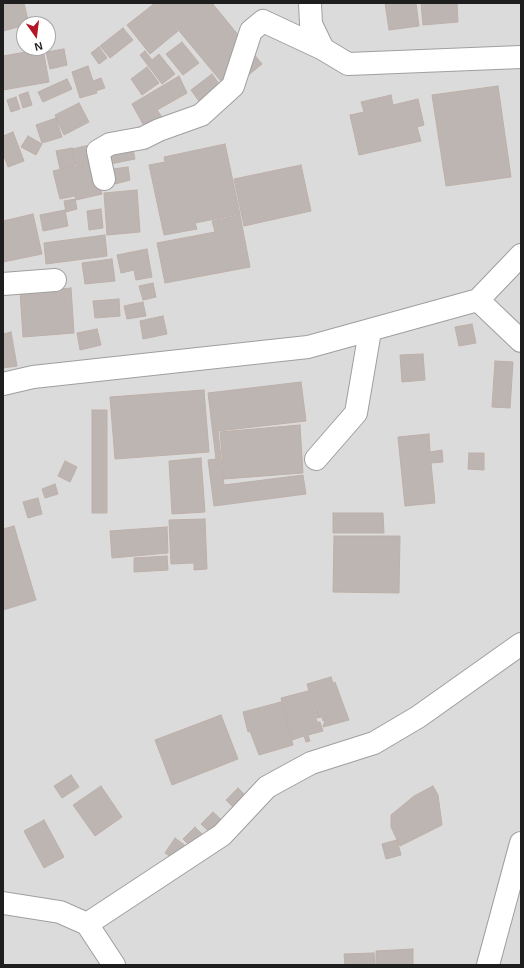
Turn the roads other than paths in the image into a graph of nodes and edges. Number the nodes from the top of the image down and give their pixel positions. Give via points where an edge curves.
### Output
1 (310, 3) edge
2 (323, 49) junction
3 (521, 57) edge
4 (104, 179) dead end
5 (521, 255) edge
6 (55, 280) dead end
7 (3, 284) edge
8 (478, 300) junction
9 (370, 331) junction
10 (521, 341) edge
11 (3, 384) edge
12 (316, 459) dead end
13 (521, 644) edge
14 (521, 843) edge
15 (3, 903) edge
16 (86, 924) junction
17 (114, 965) edge
18 (488, 965) edge

1 - 2 street via 311,24
2 - 3 street via 348,64
2 - 4 street via 263,21 251,31 233,86 201,115 143,138 110,144 98,151
5 - 8 street
6 - 7 street
8 - 9 street
8 - 10 street
9 - 11 street via 308,347 33,377
9 - 12 street via 356,412
13 - 16 street via 418,717 374,743 311,763 267,787 222,836
14 - 18 street
15 - 16 street via 60,912
16 - 17 street

